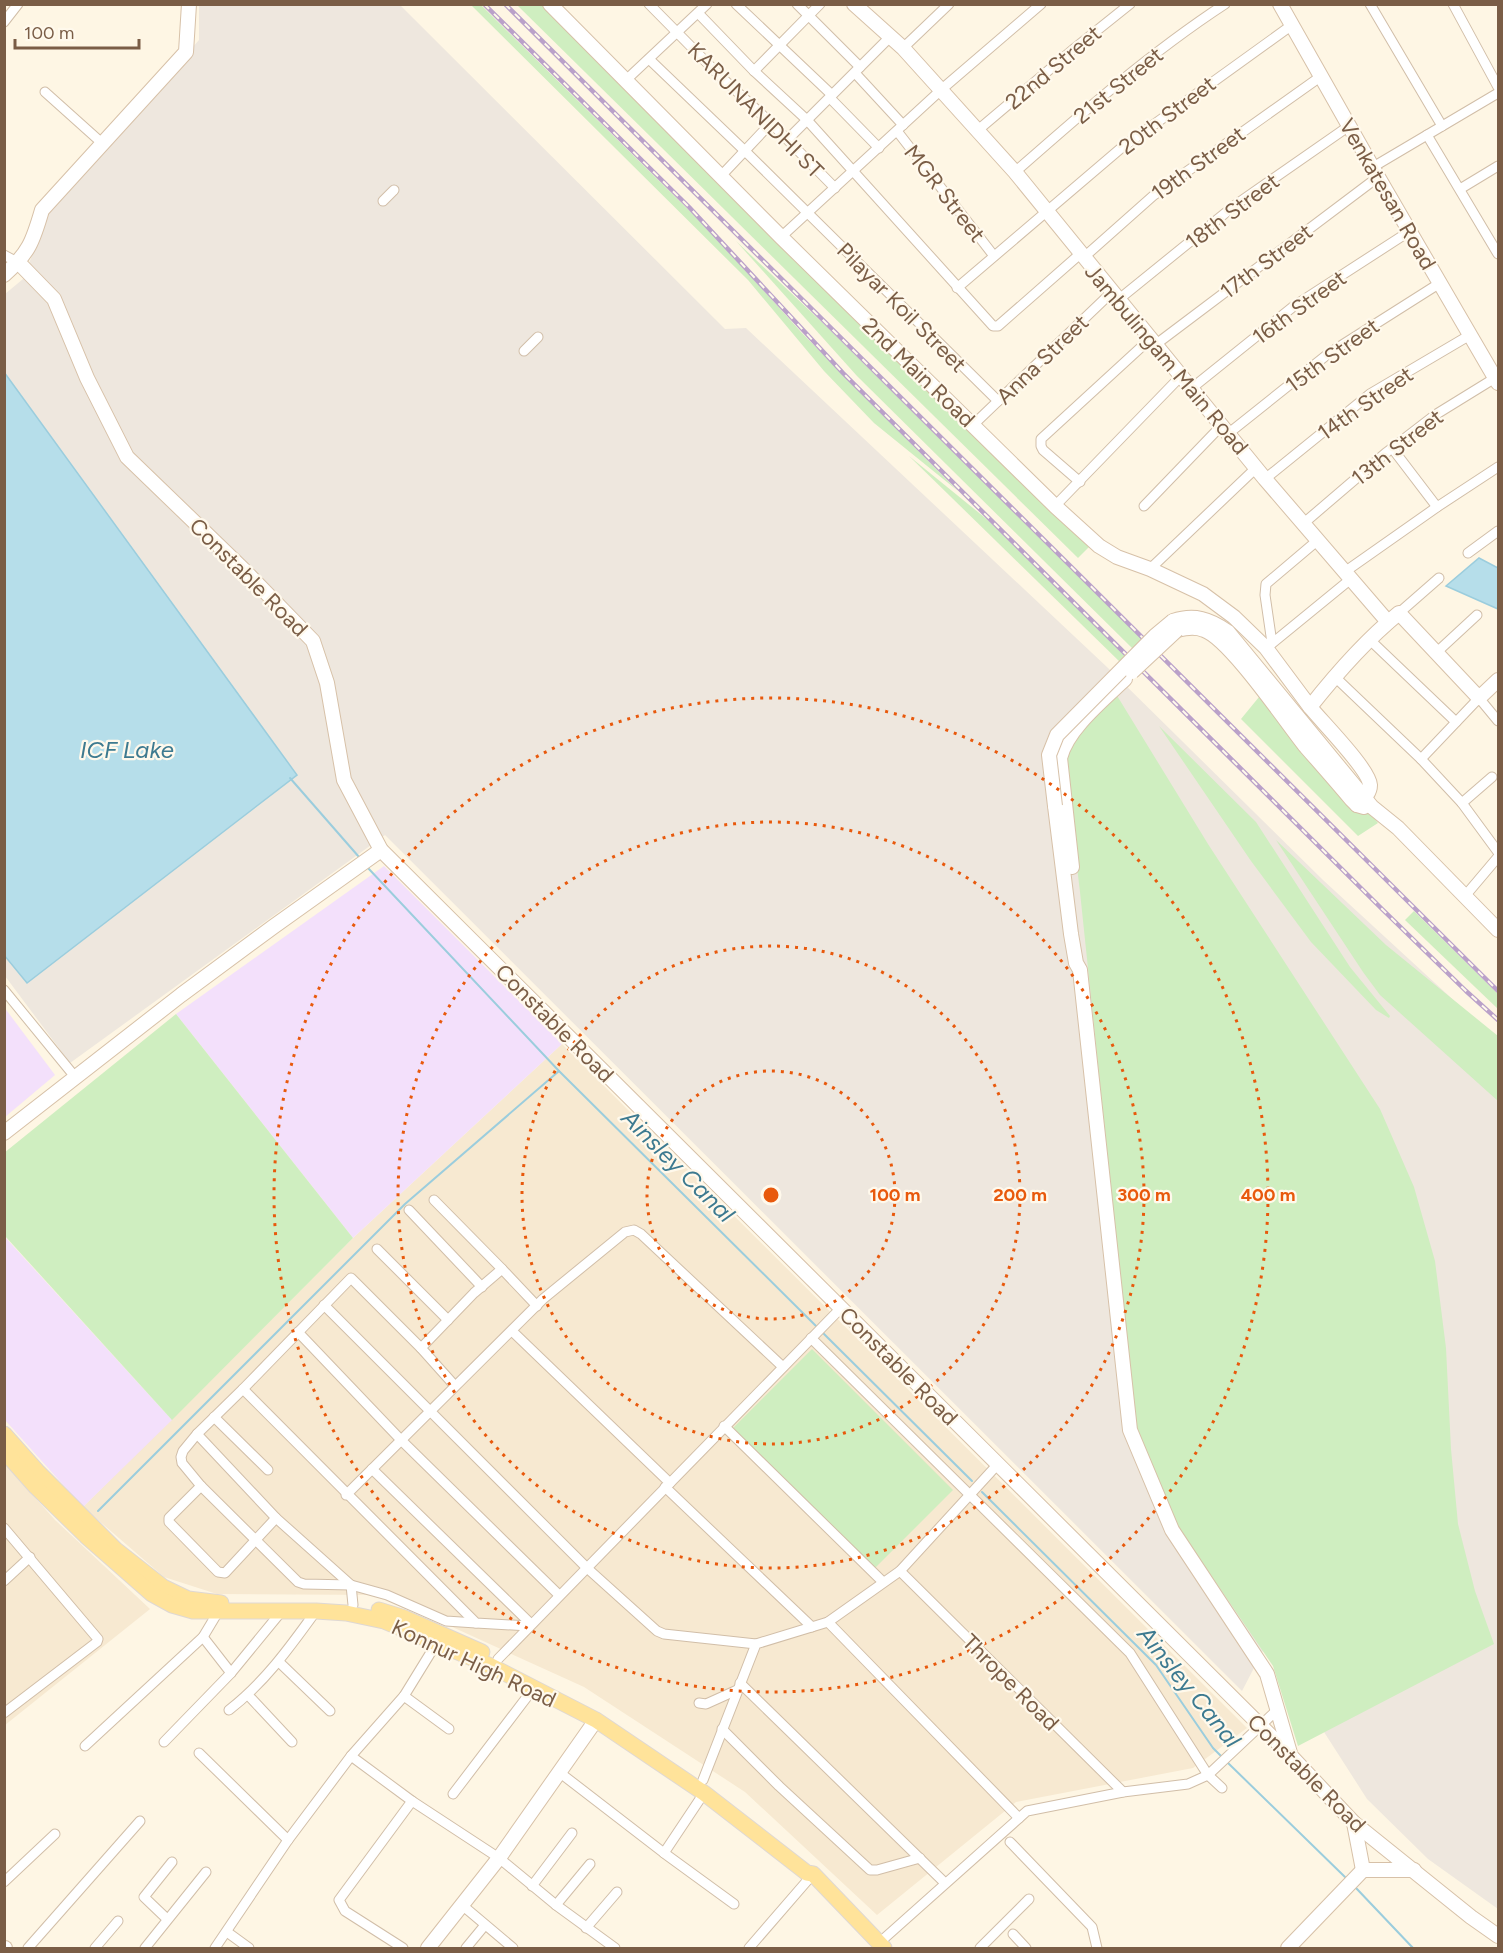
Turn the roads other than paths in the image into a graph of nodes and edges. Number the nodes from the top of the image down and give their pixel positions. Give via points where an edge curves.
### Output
1 (18, 4) edge
2 (189, 4) edge
3 (550, 4) edge
4 (649, 4) edge
5 (707, 4) edge
6 (736, 4) edge
7 (797, 4) edge
8 (820, 4) edge
9 (949, 4) edge
10 (1041, 4) edge
11 (1130, 4) edge
12 (1225, 4) edge
13 (1280, 4) edge
14 (1370, 4) edge
15 (1453, 4) edge
16 (862, 7) edge
17 (698, 13) junction
18 (808, 17) junction
19 (4, 22) edge
20 (1292, 25) junction
21 (677, 32) junction
22 (891, 36) junction
23 (779, 46) junction
24 (903, 48) junction
25 (649, 59) junction
26 (857, 70) junction
27 (754, 71) junction
28 (1320, 77) junction
29 (626, 81) junction
30 (1498, 87) edge
31 (942, 89) junction
32 (45, 92) dead end
33 (1498, 93) edge
34 (831, 96) junction
35 (807, 120) junction
36 (771, 123) junction
37 (1349, 126) junction
38 (1442, 126) junction
39 (900, 128) junction
40 (978, 130) junction
41 (1427, 135) junction
42 (788, 140) junction
43 (103, 144) junction
44 (879, 148) junction
45 (746, 152) junction
46 (1498, 166) edge
47 (854, 170) junction
48 (1015, 172) junction
49 (1375, 172) junction
50 (721, 176) junction
51 (835, 188) junction
52 (1460, 189) junction
53 (394, 190) dead end
54 (383, 201) dead end
55 (807, 212) junction
56 (1048, 213) junction
57 (1410, 231) junction
58 (781, 237) junction
59 (1498, 254) edge
60 (4, 255) edge
61 (994, 256) junction
62 (1082, 256) junction
63 (19, 263) junction
64 (4, 275) edge
65 (1440, 283) junction
66 (957, 288) junction
67 (1115, 296) junction
68 (1470, 334) junction
69 (538, 337) dead end
70 (1152, 342) junction
71 (524, 351) dead end
72 (1182, 375) junction
73 (1497, 380) edge
74 (1192, 388) junction
75 (998, 401) junction
76 (973, 425) junction
77 (1225, 429) junction
78 (1392, 448) junction
79 (1498, 467) edge
80 (1260, 473) junction
81 (1080, 482) junction
82 (1055, 506) junction
83 (1144, 506) dead end
84 (1437, 507) junction
85 (1304, 523) junction
86 (1498, 531) edge
87 (1318, 540) junction
88 (1468, 553) dead end
89 (1150, 569) junction
90 (1349, 575) junction
91 (1439, 578) dead end
92 (1477, 615) dead end
93 (1394, 618) junction
94 (1175, 626) junction
95 (1370, 640) junction
96 (1269, 646) junction
97 (1437, 652) junction
98 (1335, 677) junction
99 (1498, 680) edge
100 (1479, 698) junction
101 (1310, 707) junction
102 (1498, 721) edge
103 (1456, 722) junction
104 (1421, 759) junction
105 (1492, 777) dead end
106 (1060, 800) junction
107 (1365, 803) junction
108 (1462, 803) junction
109 (381, 850) junction
110 (1498, 854) edge
111 (1465, 896) junction
112 (1498, 930) edge
113 (4, 990) edge
114 (76, 1078) junction
115 (4, 1133) edge
116 (434, 1200) dead end
117 (409, 1210) dead end
118 (377, 1249) dead end
119 (502, 1269) junction
120 (482, 1287) junction
121 (324, 1305) junction
122 (537, 1306) junction
123 (841, 1308) junction
124 (448, 1320) junction
125 (512, 1331) junction
126 (298, 1332) junction
127 (817, 1332) junction
128 (421, 1348) junction
129 (783, 1367) junction
130 (455, 1386) junction
131 (243, 1389) junction
132 (430, 1411) junction
133 (214, 1417) junction
134 (724, 1426) junction
135 (4, 1434) edge
136 (197, 1434) junction
137 (401, 1440) junction
138 (4, 1451) edge
139 (998, 1464) junction
140 (372, 1469) junction
141 (268, 1470) dead end
142 (667, 1485) junction
143 (201, 1486) junction
144 (970, 1494) junction
145 (346, 1495) junction
146 (276, 1518) junction
147 (4, 1528) edge
148 (255, 1540) junction
149 (30, 1557) junction
150 (587, 1568) junction
151 (900, 1571) junction
152 (4, 1581) edge
153 (883, 1582) junction
154 (351, 1585) junction
155 (560, 1595) junction
156 (353, 1605) junction
157 (316, 1611) junction
158 (218, 1612) junction
159 (281, 1612) junction
160 (828, 1622) junction
161 (476, 1623) junction
162 (530, 1625) junction
163 (812, 1627) junction
164 (203, 1637) junction
165 (436, 1644) junction
166 (756, 1644) junction
167 (498, 1659) junction
168 (279, 1662) junction
169 (231, 1673) junction
170 (738, 1687) junction
171 (533, 1689) junction
172 (248, 1695) junction
173 (404, 1696) junction
174 (699, 1703) dead end
175 (229, 1710) dead end
176 (1277, 1710) junction
177 (330, 1711) dead end
178 (4, 1713) edge
179 (596, 1720) junction
180 (1261, 1725) junction
181 (449, 1729) dead end
182 (722, 1729) junction
183 (164, 1742) dead end
184 (292, 1742) dead end
185 (85, 1746) dead end
186 (199, 1754) dead end
187 (1290, 1755) junction
188 (351, 1756) junction
189 (559, 1772) junction
190 (1208, 1775) junction
191 (703, 1787) junction
192 (1222, 1788) dead end
193 (1123, 1792) junction
194 (453, 1794) dead end
195 (412, 1801) junction
196 (1019, 1818) junction
197 (140, 1821) dead end
198 (1354, 1823) junction
199 (572, 1833) dead end
200 (55, 1834) dead end
201 (288, 1840) junction
202 (1010, 1842) dead end
203 (664, 1853) junction
204 (499, 1858) junction
205 (920, 1858) junction
206 (172, 1862) dead end
207 (590, 1864) dead end
208 (1363, 1870) junction
209 (1414, 1870) junction
210 (206, 1872) dead end
211 (813, 1874) junction
212 (4, 1882) edge
213 (945, 1883) junction
214 (532, 1886) junction
215 (617, 1892) dead end
216 (1029, 1899) dead end
217 (734, 1904) dead end
218 (462, 1905) junction
219 (556, 1905) junction
220 (167, 1919) junction
221 (118, 1921) dead end
222 (485, 1925) junction
223 (586, 1928) junction
224 (227, 1932) junction
225 (1013, 1934) dead end
226 (1498, 1936) edge
227 (882, 1946) edge
228 (28, 1948) edge
229 (95, 1948) edge
230 (145, 1948) edge
231 (215, 1948) edge
232 (249, 1948) edge
233 (403, 1948) edge
234 (428, 1948) edge
235 (466, 1948) edge
236 (513, 1948) edge
237 (615, 1948) edge
238 (748, 1948) edge
239 (980, 1948) edge
240 (1026, 1948) edge
241 (1097, 1948) edge
242 (1288, 1948) edge

1 - 19 street
2 - 43 street via 186,52
3 - 29 street, 2nd Main Road
4 - 21 street, KARUNANIDHI ST
5 - 17 street
6 - 23 street
7 - 18 street, MGR Street
8 - 18 street
9 - 24 street
10 - 31 street
11 - 40 street, 22nd Street
12 - 48 street, 21st Street via 1144,63
13 - 20 street, Venkatesan Road
14 - 38 street
15 - 30 street
16 - 22 street, Jambulingam Main Road
17 - 21 street
17 - 27 street
18 - 23 street
18 - 26 street, MGR Street
20 - 28 street, Venkatesan Road
20 - 56 street, 20th Street via 1120,149
21 - 25 street
21 - 36 street, KARUNANIDHI ST
22 - 24 street, Jambulingam Main Road
22 - 26 street
23 - 27 street
23 - 34 street
24 - 31 street, Jambulingam Main Road
25 - 29 street
25 - 45 street, Pilayar Koil Street
26 - 34 street
26 - 39 street, MGR Street
27 - 35 street
28 - 37 street, Venkatesan Road
28 - 62 street, 19th Street via 1154,195
29 - 50 street, 2nd Main Road
31 - 39 street
31 - 40 street, Jambulingam Main Road
32 - 43 street
33 - 38 street, 17th Street
34 - 35 street
34 - 44 street
35 - 42 street
35 - 47 street
36 - 42 street, KARUNANIDHI ST
36 - 45 street
37 - 49 street, Venkatesan Road
37 - 67 street, 18th Street
38 - 41 street, 17th Street
39 - 44 street
39 - 61 street, MGR Street
40 - 48 street, Jambulingam Main Road
41 - 49 street, 17th Street
41 - 52 street
42 - 51 street, KARUNANIDHI ST
43 - 63 street via 42,210 33,242
44 - 47 street
45 - 50 street
45 - 55 street, Pilayar Koil Street
46 - 52 street
47 - 51 street
47 - 66 street
48 - 56 street, Jambulingam Main Road
49 - 57 street, Venkatesan Road
49 - 70 street, 17th Street
50 - 58 street, 2nd Main Road
51 - 55 street
52 - 59 street
53 - 54 street
55 - 58 street
55 - 75 street, Pilayar Koil Street
56 - 61 street, 20th Street
56 - 62 street, Jambulingam Main Road
57 - 65 street, Venkatesan Road
57 - 74 street, 16th Street via 1294,306
58 - 76 street, 2nd Main Road
60 - 63 street
61 - 66 street, 20th Street
62 - 66 street, 19th Street via 996,327
62 - 67 street, Jambulingam Main Road
63 - 64 street
63 - 109 street, Constable Road via 54,299 87,378 127,457 313,641 327,683 344,780
65 - 68 street, Venkatesan Road
65 - 77 street, 15th Street via 1328,354
67 - 70 street, Jambulingam Main Road
67 - 75 street, Anna Street
68 - 73 street, Venkatesan Road
68 - 80 street, 14th Street via 1370,394
69 - 71 street
70 - 72 street, Jambulingam Main Road
70 - 81 street, 17th Street via 1041,439 1043,450
72 - 74 street, Jambulingam Main Road
72 - 81 street
73 - 78 street, 13th Street via 1435,415
74 - 77 street, Jambulingam Main Road
75 - 76 street, Anna Street
76 - 82 street, 2nd Main Road
77 - 80 street, Jambulingam Main Road
77 - 83 street, 15th Street
78 - 84 street
78 - 85 street, 13th Street
79 - 84 street
80 - 85 street, Jambulingam Main Road
80 - 89 street, 14th Street
81 - 82 street
82 - 89 street, 2nd Main Road via 1099,546
84 - 90 street
85 - 87 street, Jambulingam Main Road
86 - 88 street
87 - 90 street, Jambulingam Main Road
87 - 96 street via 1266,584
89 - 96 street, 2nd Main Road via 1203,594
90 - 93 street, Jambulingam Main Road
90 - 96 street
91 - 93 street
92 - 97 street
93 - 95 street
93 - 97 street, Jambulingam Main Road
94 - 106 street, bridge via 1066,740 1060,758
94 - 106 street, bridge via 1155,636 1057,735 1049,755
94 - 107 street via 1184,617 1201,618 1228,632
95 - 98 street
95 - 103 street
96 - 101 street, 2nd Main Road
97 - 100 street, Jambulingam Main Road
98 - 101 street
98 - 104 street
99 - 100 street
100 - 102 street
100 - 103 street
101 - 107 street, 2nd Main Road via 1364,770 1370,784
103 - 104 street
104 - 108 street
105 - 108 street
106 - 176 street via 1071,934 1080,970 1130,1430 1172,1530 1267,1674
107 - 111 street via 1398,828
108 - 110 street
109 - 114 street via 190,988
109 - 123 street, Constable Road
110 - 111 street
111 - 112 street
113 - 114 street
114 - 115 street
116 - 119 street
117 - 120 street
118 - 124 street
119 - 120 street
119 - 122 street
120 - 124 street
121 - 126 street
121 - 128 street via 351,1278
121 - 132 street
122 - 125 street
122 - 129 street via 625,1232 633,1230
123 - 127 street
123 - 139 street, Constable Road
124 - 128 street
125 - 130 street
125 - 142 street
126 - 131 street
126 - 137 street
127 - 129 street
127 - 144 street
128 - 130 street
129 - 134 street
130 - 132 street
131 - 133 street
131 - 145 street
132 - 137 street
132 - 150 street
133 - 136 street
133 - 141 street
134 - 142 street
134 - 153 street
135 - 156 main road via 116,1550 163,1587 188,1599 216,1603
136 - 143 street via 181,1456 182,1463
136 - 146 street
137 - 140 street
137 - 155 street
138 - 158 main road, Konnur High Road via 86,1536 152,1594 194,1611
139 - 144 street
139 - 180 street, Constable Road
140 - 145 street
140 - 162 street
142 - 150 street
142 - 163 street
143 - 148 street
143 - 148 street via 169,1522 218,1572 225,1573
144 - 151 street
144 - 190 street via 1130,1653
145 - 161 street
146 - 148 street
146 - 154 street
147 - 149 street
148 - 154 street via 298,1582
149 - 152 street
149 - 178 street via 98,1639
150 - 155 street
150 - 166 street via 660,1633
151 - 153 street
151 - 193 street, Thrope Road
153 - 160 street
154 - 156 street
154 - 161 street via 387,1595 446,1621
155 - 162 street
156 - 167 main road via 405,1618
157 - 159 main road, Konnur High Road
157 - 165 main road, Konnur High Road via 384,1621
157 - 168 street
158 - 159 main road, Konnur High Road
158 - 164 street
159 - 169 street
160 - 163 street
160 - 196 street
161 - 162 street
162 - 167 street
163 - 166 street
164 - 169 street
164 - 185 street
165 - 171 main road, Konnur High Road via 491,1666
165 - 173 street
166 - 170 street
167 - 191 main road via 620,1725
168 - 172 street
168 - 177 street
169 - 183 street
170 - 174 street via 706,1704
170 - 182 street
170 - 205 street
171 - 179 main road, Konnur High Road
171 - 194 street
172 - 175 street
172 - 184 street
173 - 181 street
173 - 188 street
176 - 180 street
176 - 187 street
179 - 189 street
179 - 191 main road, Konnur High Road
180 - 187 street, Constable Road
180 - 190 street
182 - 191 street
182 - 205 street via 870,1870
186 - 201 street
187 - 198 street, Constable Road
188 - 195 street
188 - 201 street
189 - 203 street
189 - 204 street
190 - 192 street
190 - 193 street via 1188,1784
191 - 203 street
191 - 211 main road, Konnur High Road
193 - 196 street via 1027,1811
195 - 204 street
195 - 233 street via 339,1900 345,1911
196 - 213 street
197 - 228 street
198 - 208 street
198 - 209 street, Constable Road
199 - 214 street
200 - 212 street
201 - 224 street
202 - 241 street via 1092,1927
203 - 217 street
204 - 214 street
204 - 218 street
205 - 213 street
206 - 220 street via 144,1897
207 - 219 street
208 - 209 street
208 - 242 street
209 - 226 street, Constable Road
210 - 220 street
211 - 227 main road, Konnur High Road
211 - 238 street
213 - 227 street
214 - 219 street
215 - 223 street
216 - 239 street
218 - 222 street
218 - 234 street
219 - 223 street
220 - 230 street
221 - 229 street
222 - 235 street
222 - 236 street
223 - 237 street
224 - 231 street
224 - 232 street
225 - 240 street

